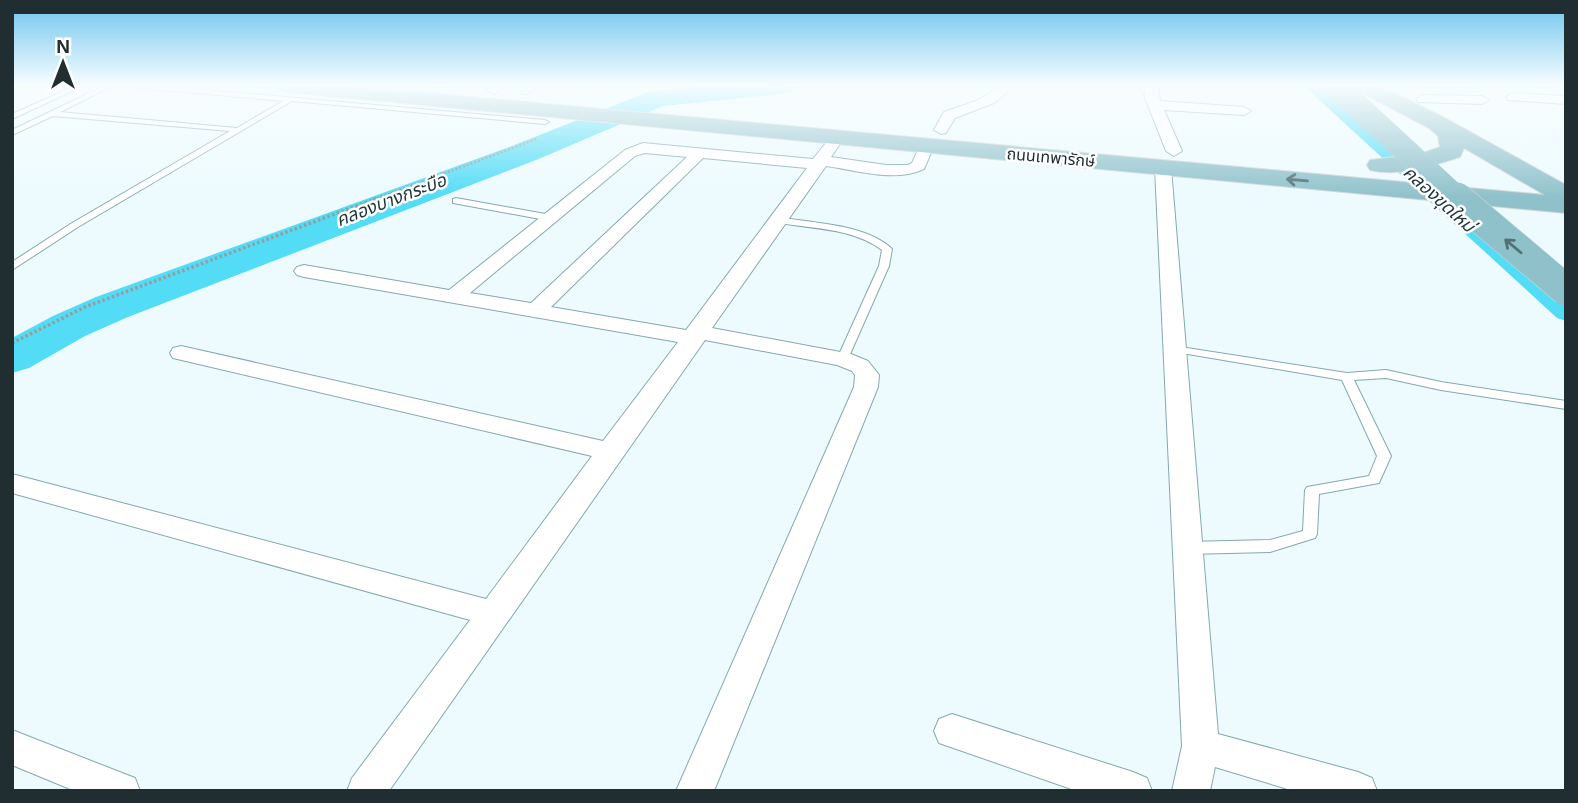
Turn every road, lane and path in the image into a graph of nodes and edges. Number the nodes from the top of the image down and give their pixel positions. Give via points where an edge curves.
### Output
1 (33, 123) edge
2 (163, 123) edge
3 (247, 123) edge
4 (564, 123) edge
5 (689, 123) edge
6 (812, 123) edge
7 (943, 123) edge
8 (1160, 123) edge
9 (1376, 123) edge
10 (1399, 123) edge
11 (1438, 123) edge
12 (1440, 123) edge
13 (1461, 123) edge
14 (239, 130) junction
15 (12, 133) edge
16 (838, 137) junction
17 (934, 138) junction
18 (701, 152) junction
19 (1169, 160) junction
20 (819, 162) junction
21 (1360, 177) junction
22 (1546, 179) edge
23 (456, 201) dead end
24 (1566, 205) edge
25 (1566, 214) edge
26 (551, 218) junction
27 (777, 220) junction
28 (1566, 264) edge
29 (12, 267) edge
30 (304, 271) dead end
31 (1566, 290) edge
32 (454, 296) junction
33 (536, 310) junction
34 (696, 335) junction
35 (12, 343) edge
36 (1174, 349) junction
37 (181, 353) dead end
38 (843, 359) junction
39 (1347, 377) junction
40 (1566, 405) edge
41 (612, 452) junction
42 (12, 483) edge
43 (1187, 548) junction
44 (494, 614) junction
45 (952, 731) dead end
46 (12, 747) edge
47 (1200, 747) junction
48 (121, 791) edge
49 (366, 791) edge
50 (695, 791) edge
51 (1133, 791) edge
52 (1191, 791) edge
53 (1358, 791) edge

1 - 15 lane
2 - 14 lane
3 - 14 lane
4 - 35 path via 556,131 85,307
5 - 16 main road, ถนนเทพารักษ์
6 - 17 main road, ถนนเทพารักษ์
7 - 17 street
8 - 19 street
31 -> 9 main road, bridge
10 - 28 main road
11 - 21 main road via 1451,139 1451,152
12 - 22 main road
13 - 22 main road
14 - 29 lane
16 - 17 main road, ถนนเทพารักษ์
16 - 20 street
17 - 19 main road, ถนนเทพารักษ์
17 - 20 street via 920,163 909,170
18 - 20 street
18 - 26 street via 643,148 630,153
18 - 33 street
19 - 21 main road, ถนนเทพารักษ์
19 - 36 street
20 - 27 street
21 - 22 main road, ถนนเทพารักษ์, bridge
22 - 24 main road, ถนนเทพารักษ์
22 - 25 main road
23 - 26 lane
26 - 32 street
27 - 34 street
27 - 38 lane via 864,236 880,241 887,249
30 - 32 street
32 - 33 street
33 - 34 street
34 - 38 street
34 - 41 street
36 - 39 lane
36 - 43 street
37 - 41 street
38 - 50 street via 860,366 867,375 866,387
39 - 40 lane via 1386,374
39 - 43 lane via 1384,456 1374,480 1312,489 1310,534 1270,546
41 - 44 street
42 - 44 street
43 - 47 street
44 - 49 street
45 - 51 street
46 - 48 street
47 - 52 street
47 - 53 street

